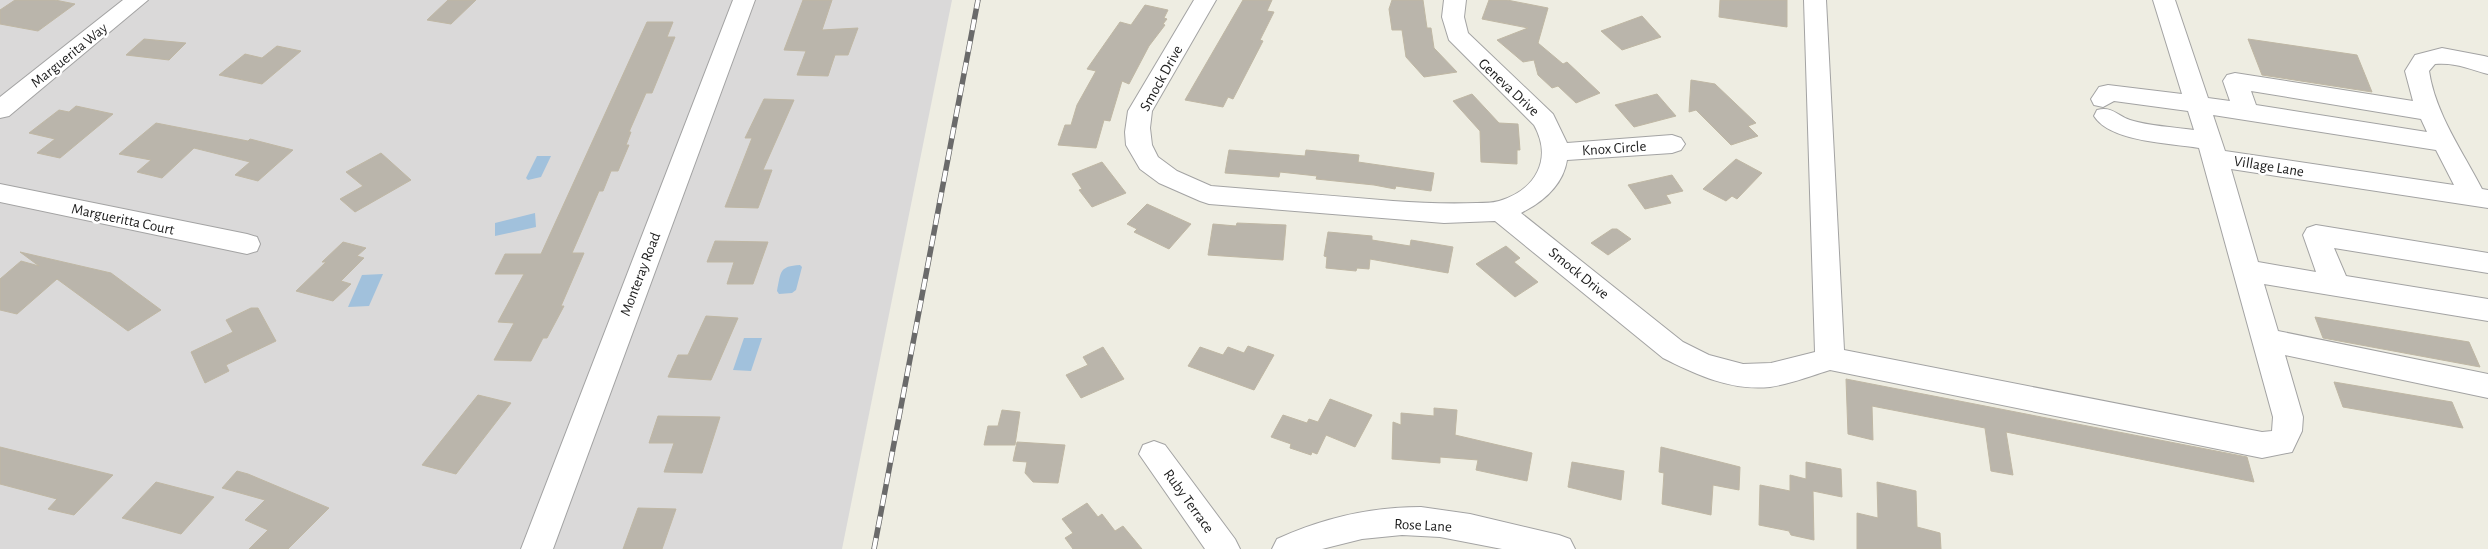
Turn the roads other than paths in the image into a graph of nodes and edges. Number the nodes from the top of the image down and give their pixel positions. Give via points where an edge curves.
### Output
1 (138, 0) edge
2 (744, 0) edge
3 (1205, 0) edge
4 (1455, 0) edge
5 (1815, 0) edge
6 (2164, 0) edge
7 (2488, 66) edge
8 (2198, 104) junction
9 (0, 110) edge
10 (2246, 112) junction
11 (2430, 112) junction
12 (2446, 143) junction
13 (1672, 144) dead end
14 (2212, 149) junction
15 (1556, 152) junction
16 (0, 193) edge
17 (2484, 200) edge
18 (1501, 211) junction
19 (247, 244) dead end
20 (2488, 263) edge
21 (2248, 271) junction
22 (2335, 285) junction
23 (2488, 288) edge
24 (2488, 302) edge
25 (2488, 310) edge
26 (2268, 340) junction
27 (1830, 359) junction
28 (2488, 386) edge
29 (1154, 454) dead end
30 (537, 549) edge
31 (1224, 549) edge
32 (1288, 549) edge
33 (1559, 549) edge

1 - 9 street, Marguerita Way
2 - 30 street, Monteray Road
3 - 18 street, Smock Drive via 1140,111 1137,128 1139,146 1146,160 1162,173 1182,186 1209,195 1444,214
4 - 15 street, Geneva Drive via 1453,17 1457,35 1544,120
5 - 27 street
6 - 8 street
7 - 11 street via 2445,55 2431,56 2421,62 2417,78
8 - 10 street
8 - 14 street
8 - 14 street, Village Lane via 2108,93 2105,107 2122,127
10 - 11 street via 2234,81
10 - 12 street
11 - 12 street
12 - 17 street
13 - 15 street, Knox Circle
14 - 17 street, Village Lane
14 - 21 street
15 - 18 street via 1551,172 1539,189 1523,202
16 - 19 street, Margueritta Court
18 - 27 street, Smock Drive via 1674,350 1699,363 1742,376 1771,375
20 - 22 street via 2316,235
21 - 22 street
21 - 26 street
22 - 25 street
23 - 24 street via 2485,294
26 - 27 street via 2288,417 2287,431 2281,444 2242,442
26 - 28 street
29 - 31 street, Ruby Terrace
32 - 33 street, Rose Lane via 1342,529 1393,522 1439,523

